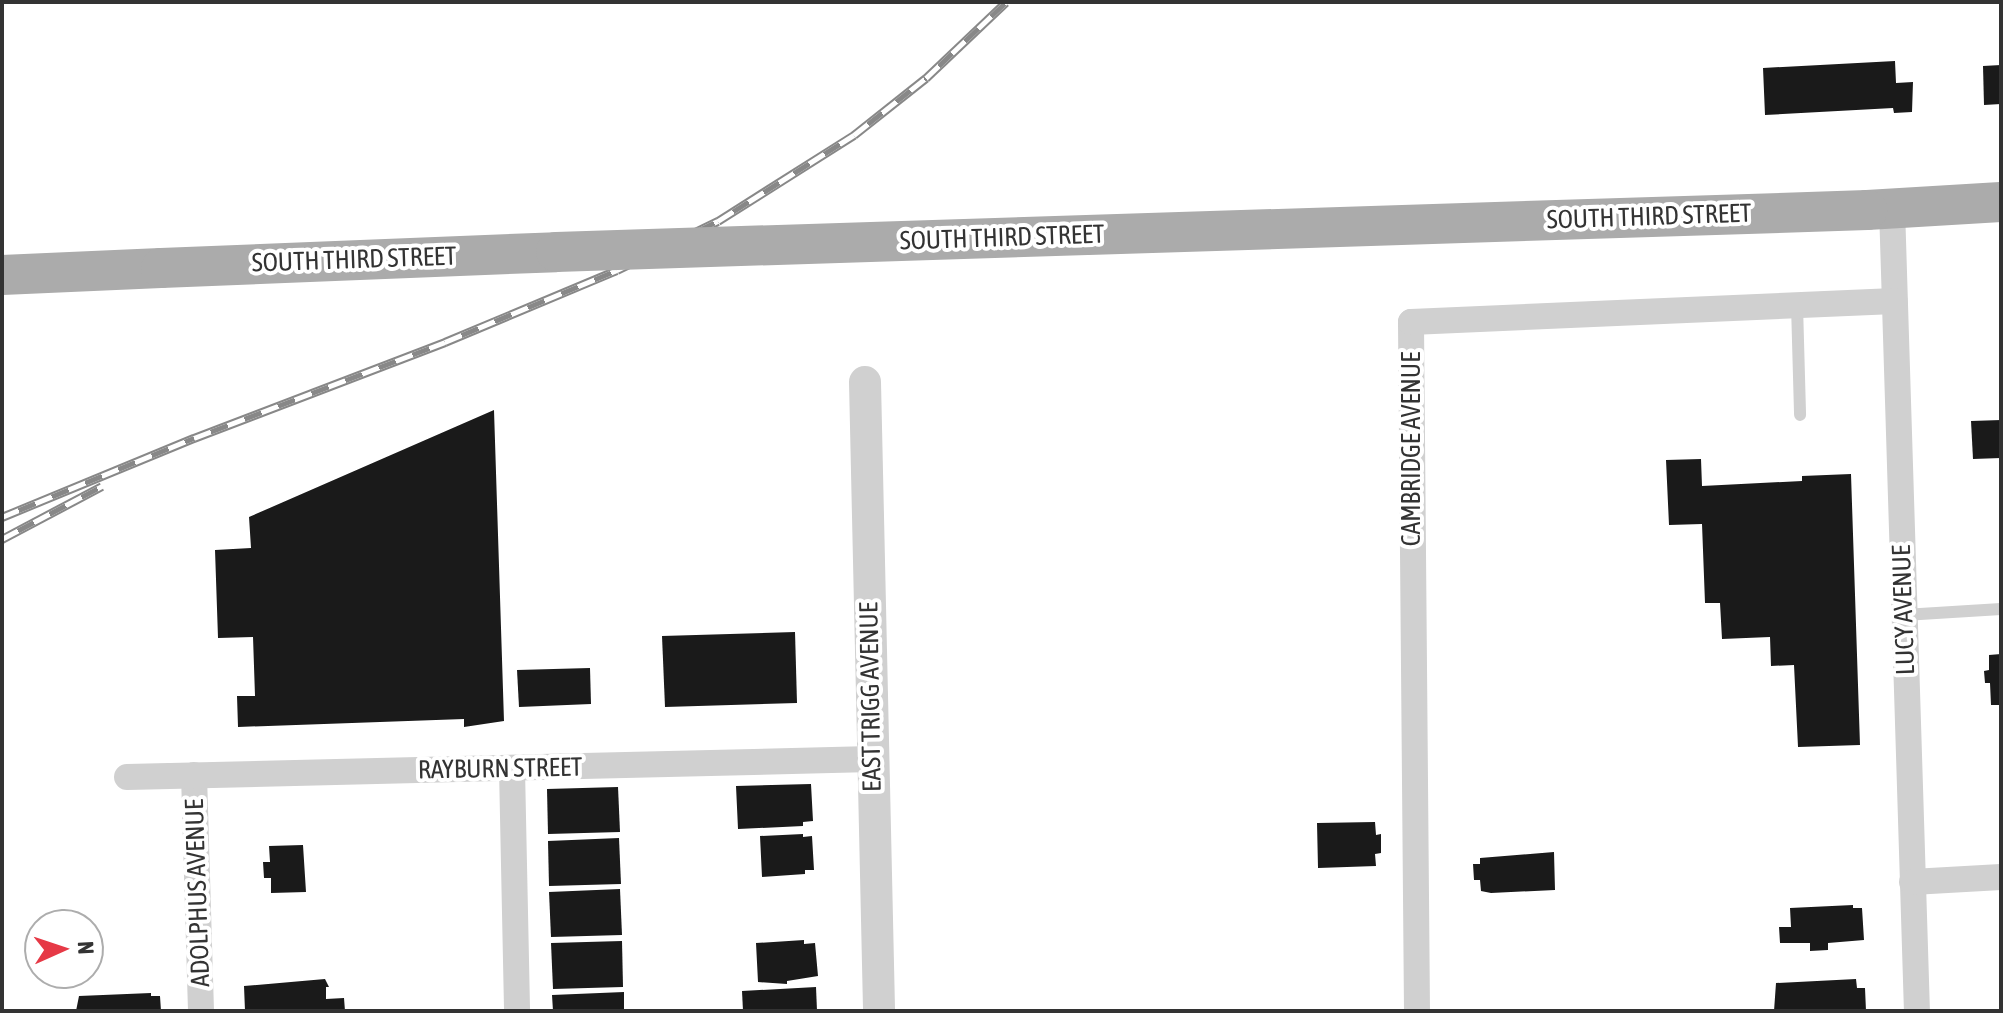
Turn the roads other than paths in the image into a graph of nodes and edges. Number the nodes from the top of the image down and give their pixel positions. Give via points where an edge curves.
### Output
1 (2001, 202) edge
2 (1880, 209) junction
3 (2, 275) edge
4 (1895, 301) junction
5 (1797, 305) junction
6 (865, 382) dead end
7 (1800, 415) dead end
8 (2001, 609) edge
9 (1904, 615) junction
10 (872, 759) junction
11 (512, 769) junction
12 (194, 775) junction
13 (127, 777) dead end
14 (2001, 877) edge
15 (1912, 882) junction
16 (201, 1011) edge
17 (517, 1011) edge
18 (879, 1011) edge
19 (1417, 1011) edge
20 (1917, 1011) edge

1 - 2 main road, SOUTH THIRD STREET
2 - 3 main road, SOUTH THIRD STREET, bridge
2 - 4 street, LUCY AVENUE
4 - 5 street, CAMBRIDGE AVENUE
4 - 9 street, LUCY AVENUE
5 - 7 lane
5 - 19 street, CAMBRIDGE AVENUE via 1411,322
6 - 10 street, EAST TRIGG AVENUE
8 - 9 lane
9 - 15 street, LUCY AVENUE
10 - 11 street, RAYBURN STREET
10 - 18 street, EAST TRIGG AVENUE
11 - 12 street, RAYBURN STREET
11 - 17 street
12 - 13 street, RAYBURN STREET
12 - 16 street, ADOLPHUS AVENUE
14 - 15 street
15 - 20 street, LUCY AVENUE

